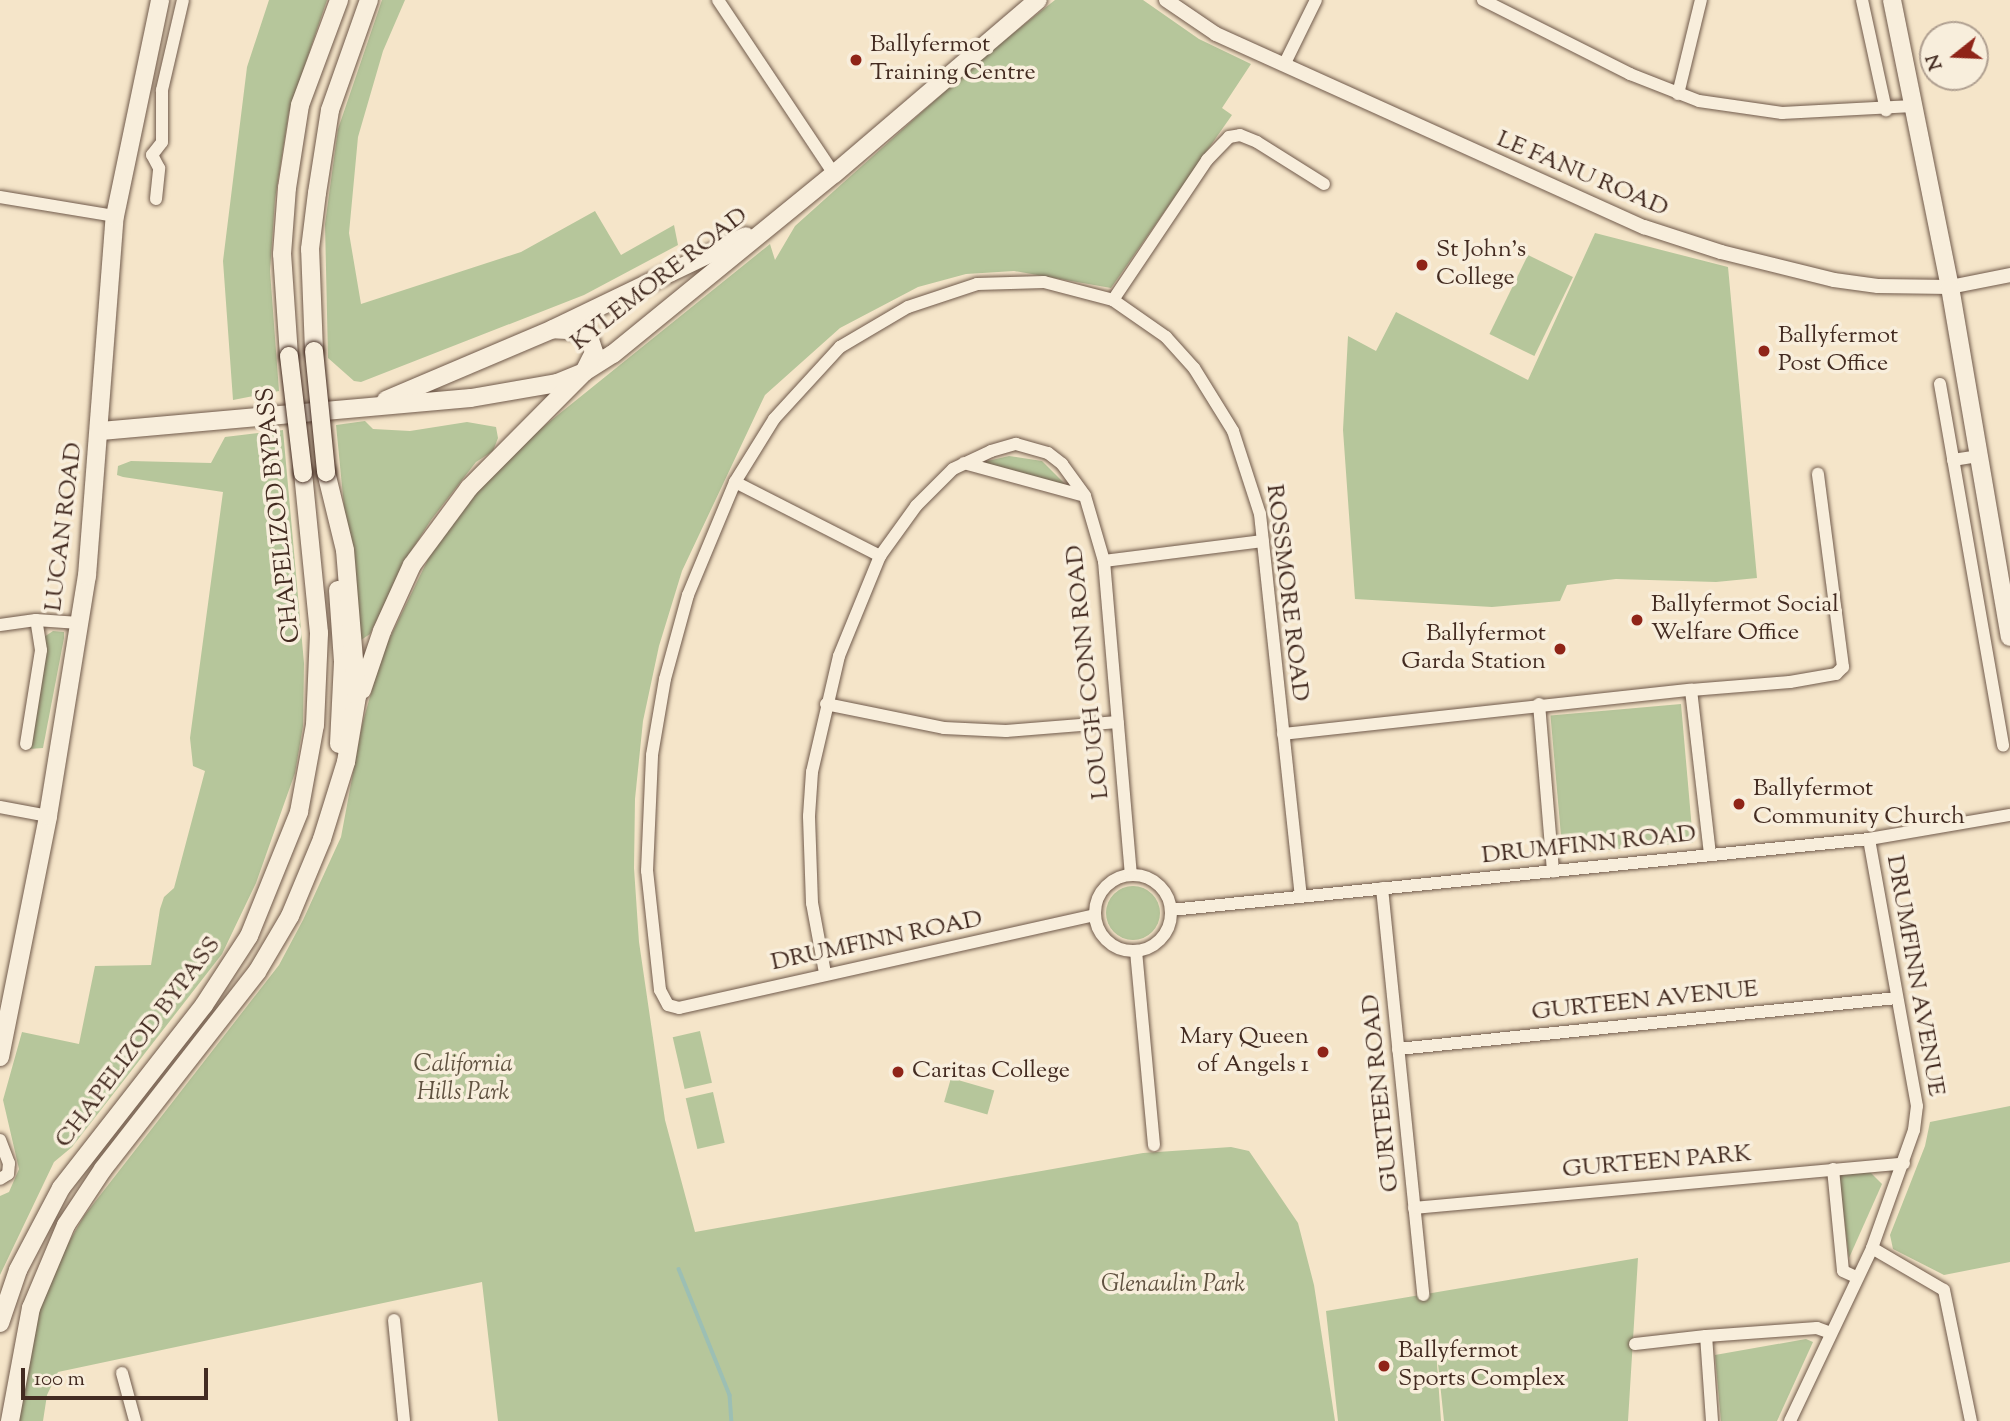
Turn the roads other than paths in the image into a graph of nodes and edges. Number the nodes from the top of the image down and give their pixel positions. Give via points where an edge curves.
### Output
1 (160, 0) edge
2 (183, 0) edge
3 (339, 0) edge
4 (369, 0) edge
5 (718, 0) edge
6 (1038, 0) edge
7 (1166, 0) edge
8 (1316, 0) edge
9 (1483, 0) edge
10 (1701, 0) edge
11 (1862, 0) edge
12 (1892, 0) edge
13 (1284, 65) junction
14 (1678, 94) junction
15 (1913, 106) junction
16 (1886, 110) junction
17 (127, 149) junction
18 (152, 155) junction
19 (834, 174) junction
20 (1324, 184) dead end
21 (0, 197) edge
22 (156, 199) dead end
23 (115, 216) junction
24 (771, 224) junction
25 (2010, 275) edge
26 (1950, 287) junction
27 (1112, 300) junction
28 (554, 329) junction
29 (584, 372) junction
30 (1940, 384) dead end
31 (373, 405) junction
32 (101, 431) junction
33 (1978, 456) junction
34 (1953, 460) junction
35 (964, 463) junction
36 (326, 472) junction
37 (1818, 474) dead end
38 (735, 482) junction
39 (1085, 496) junction
40 (1263, 541) junction
41 (880, 556) junction
42 (1104, 561) junction
43 (36, 620) junction
44 (79, 623) junction
45 (0, 625) edge
46 (2010, 638) edge
47 (1691, 690) junction
48 (826, 704) junction
49 (1539, 704) junction
50 (357, 707) junction
51 (2003, 708) edge
52 (1118, 722) junction
53 (1283, 734) junction
54 (26, 744) dead end
55 (2003, 746) dead end
56 (334, 795) junction
57 (0, 807) edge
58 (2010, 815) edge
59 (48, 816) junction
60 (1869, 839) junction
61 (1710, 855) junction
62 (1553, 871) junction
63 (1131, 875) junction
64 (1382, 888) junction
65 (1301, 896) junction
66 (1171, 910) junction
67 (1095, 915) junction
68 (1136, 951) junction
69 (825, 972) junction
70 (1897, 998) junction
71 (668, 1005) joint
72 (1398, 1049) junction
73 (0, 1057) edge
74 (0, 1140) edge
75 (1154, 1145) dead end
76 (1904, 1163) junction
77 (1833, 1169) junction
78 (0, 1179) edge
79 (1414, 1208) junction
80 (1872, 1248) junction
81 (1856, 1277) junction
82 (1423, 1295) dead end
83 (394, 1320) dead end
84 (0, 1323) edge
85 (1832, 1333) junction
86 (1706, 1336) junction
87 (1635, 1344) dead end
88 (122, 1373) dead end
89 (9, 1421) edge
90 (135, 1421) edge
91 (404, 1421) edge
92 (1712, 1421) edge
93 (1790, 1421) edge
94 (1971, 1421) edge

1 - 17 main road, LUCAN ROAD
2 - 18 street via 162,90 162,142
3 - 84 main road, CHAPELIZOD BYPASS, bridge via 300,105 282,254 319,633 315,726 299,812 249,936 204,1005 61,1188 18,1270
4 - 36 main road, CHAPELIZOD BYPASS, bridge via 330,110 310,249
5 - 19 street
6 - 19 main road, KYLEMORE ROAD
7 - 13 street, LE FANU ROAD via 1216,34
8 - 13 street
9 - 14 street
10 - 14 street
11 - 16 street
12 - 15 main road
13 - 26 street, LE FANU ROAD via 1644,228 1834,280
14 - 16 street via 1782,113
15 - 16 street
15 - 26 main road
17 - 18 street
17 - 23 main road, LUCAN ROAD
18 - 22 street via 159,168
19 - 24 main road, KYLEMORE ROAD
20 - 27 street via 1257,142 1240,135 1229,137 1207,160
21 - 23 street
23 - 32 main road, LUCAN ROAD via 103,338
24 - 28 main road, KYLEMORE ROAD
24 - 29 main road, KYLEMORE ROAD via 613,354
25 - 26 street, LE FANU ROAD
26 - 33 main road
27 - 38 street, ROSSMORE ROAD via 1044,282 1009,281 977,284 908,307 840,347 809,377 774,419
27 - 40 street, ROSSMORE ROAD via 1166,337 1215,398 1248,469
28 - 29 main road via 587,331 594,352
28 - 31 main road, KYLEMORE ROAD
29 - 31 main road, KYLEMORE ROAD via 557,383 471,398
29 - 50 main road via 469,488 412,565 382,631
30 - 34 street
31 - 32 main road, KYLEMORE ROAD via 129,432
32 - 44 main road, LUCAN ROAD via 92,545
33 - 34 street
33 - 46 main road
34 - 51 street
35 - 39 street
35 - 39 street, LOUGH CONN ROAD via 1016,444 1032,446 1062,464
35 - 41 street, LOUGH CONN ROAD via 916,506
36 - 50 main road, CHAPELIZOD BYPASS via 345,550 356,639
36 - 56 main road, CHAPELIZOD BYPASS via 343,662
37 - 47 street via 1843,667 1836,674 1790,682
38 - 41 street
38 - 71 street, ROSSMORE ROAD via 688,595 665,679 652,755 647,871 652,945 660,990
39 - 42 street, LOUGH CONN ROAD
40 - 42 street
40 - 53 street, ROSSMORE ROAD
41 - 48 street, LOUGH CONN ROAD via 850,626
42 - 52 street, LOUGH CONN ROAD
43 - 44 street
43 - 45 street
43 - 54 street via 41,650
44 - 59 main road, LUCAN ROAD
47 - 49 street
47 - 61 street
48 - 52 street via 944,729 1006,731
48 - 69 street, LOUGH CONN ROAD via 812,772 809,816 812,903
49 - 53 street
49 - 62 street
50 - 56 main road, CHAPELIZOD BYPASS
51 - 55 street
52 - 63 street, LOUGH CONN ROAD
53 - 65 street, ROSSMORE ROAD
56 - 89 main road, CHAPELIZOD BYPASS via 309,873 257,972 103,1169 66,1225 31,1308
57 - 59 street
58 - 60 street, DRUMFINN ROAD
59 - 73 main road, LUCAN ROAD
60 - 61 street, DRUMFINN ROAD
60 - 70 street, DRUMFINN AVENUE
61 - 62 street, DRUMFINN ROAD
62 - 64 street, DRUMFINN ROAD
63 - 66 street via 1153,880
63 - 67 street via 1119,877 1101,892
64 - 65 street, DRUMFINN ROAD
64 - 72 street, GURTEEN ROAD
65 - 66 street, DRUMFINN ROAD
66 - 68 street via 1170,922 1158,942
67 - 68 street via 1103,938
67 - 69 street, DRUMFINN ROAD
68 - 75 street
69 - 71 street, DRUMFINN ROAD via 679,1008
70 - 72 street, GURTEEN AVENUE
70 - 76 street, DRUMFINN AVENUE via 1917,1106 1912,1147
72 - 79 street, GURTEEN ROAD
74 - 78 street via 9,1163 8,1174
76 - 77 street, GURTEEN PARK
76 - 80 street, DRUMFINN AVENUE
77 - 79 street, GURTEEN PARK
77 - 81 street via 1843,1271
79 - 82 street, GURTEEN ROAD
80 - 81 street, DRUMFINN AVENUE
80 - 94 street via 1944,1290
81 - 85 street, DRUMFINN AVENUE
83 - 91 street
85 - 86 street via 1817,1328
85 - 93 street, DRUMFINN AVENUE
86 - 87 street
86 - 92 street
88 - 90 street

